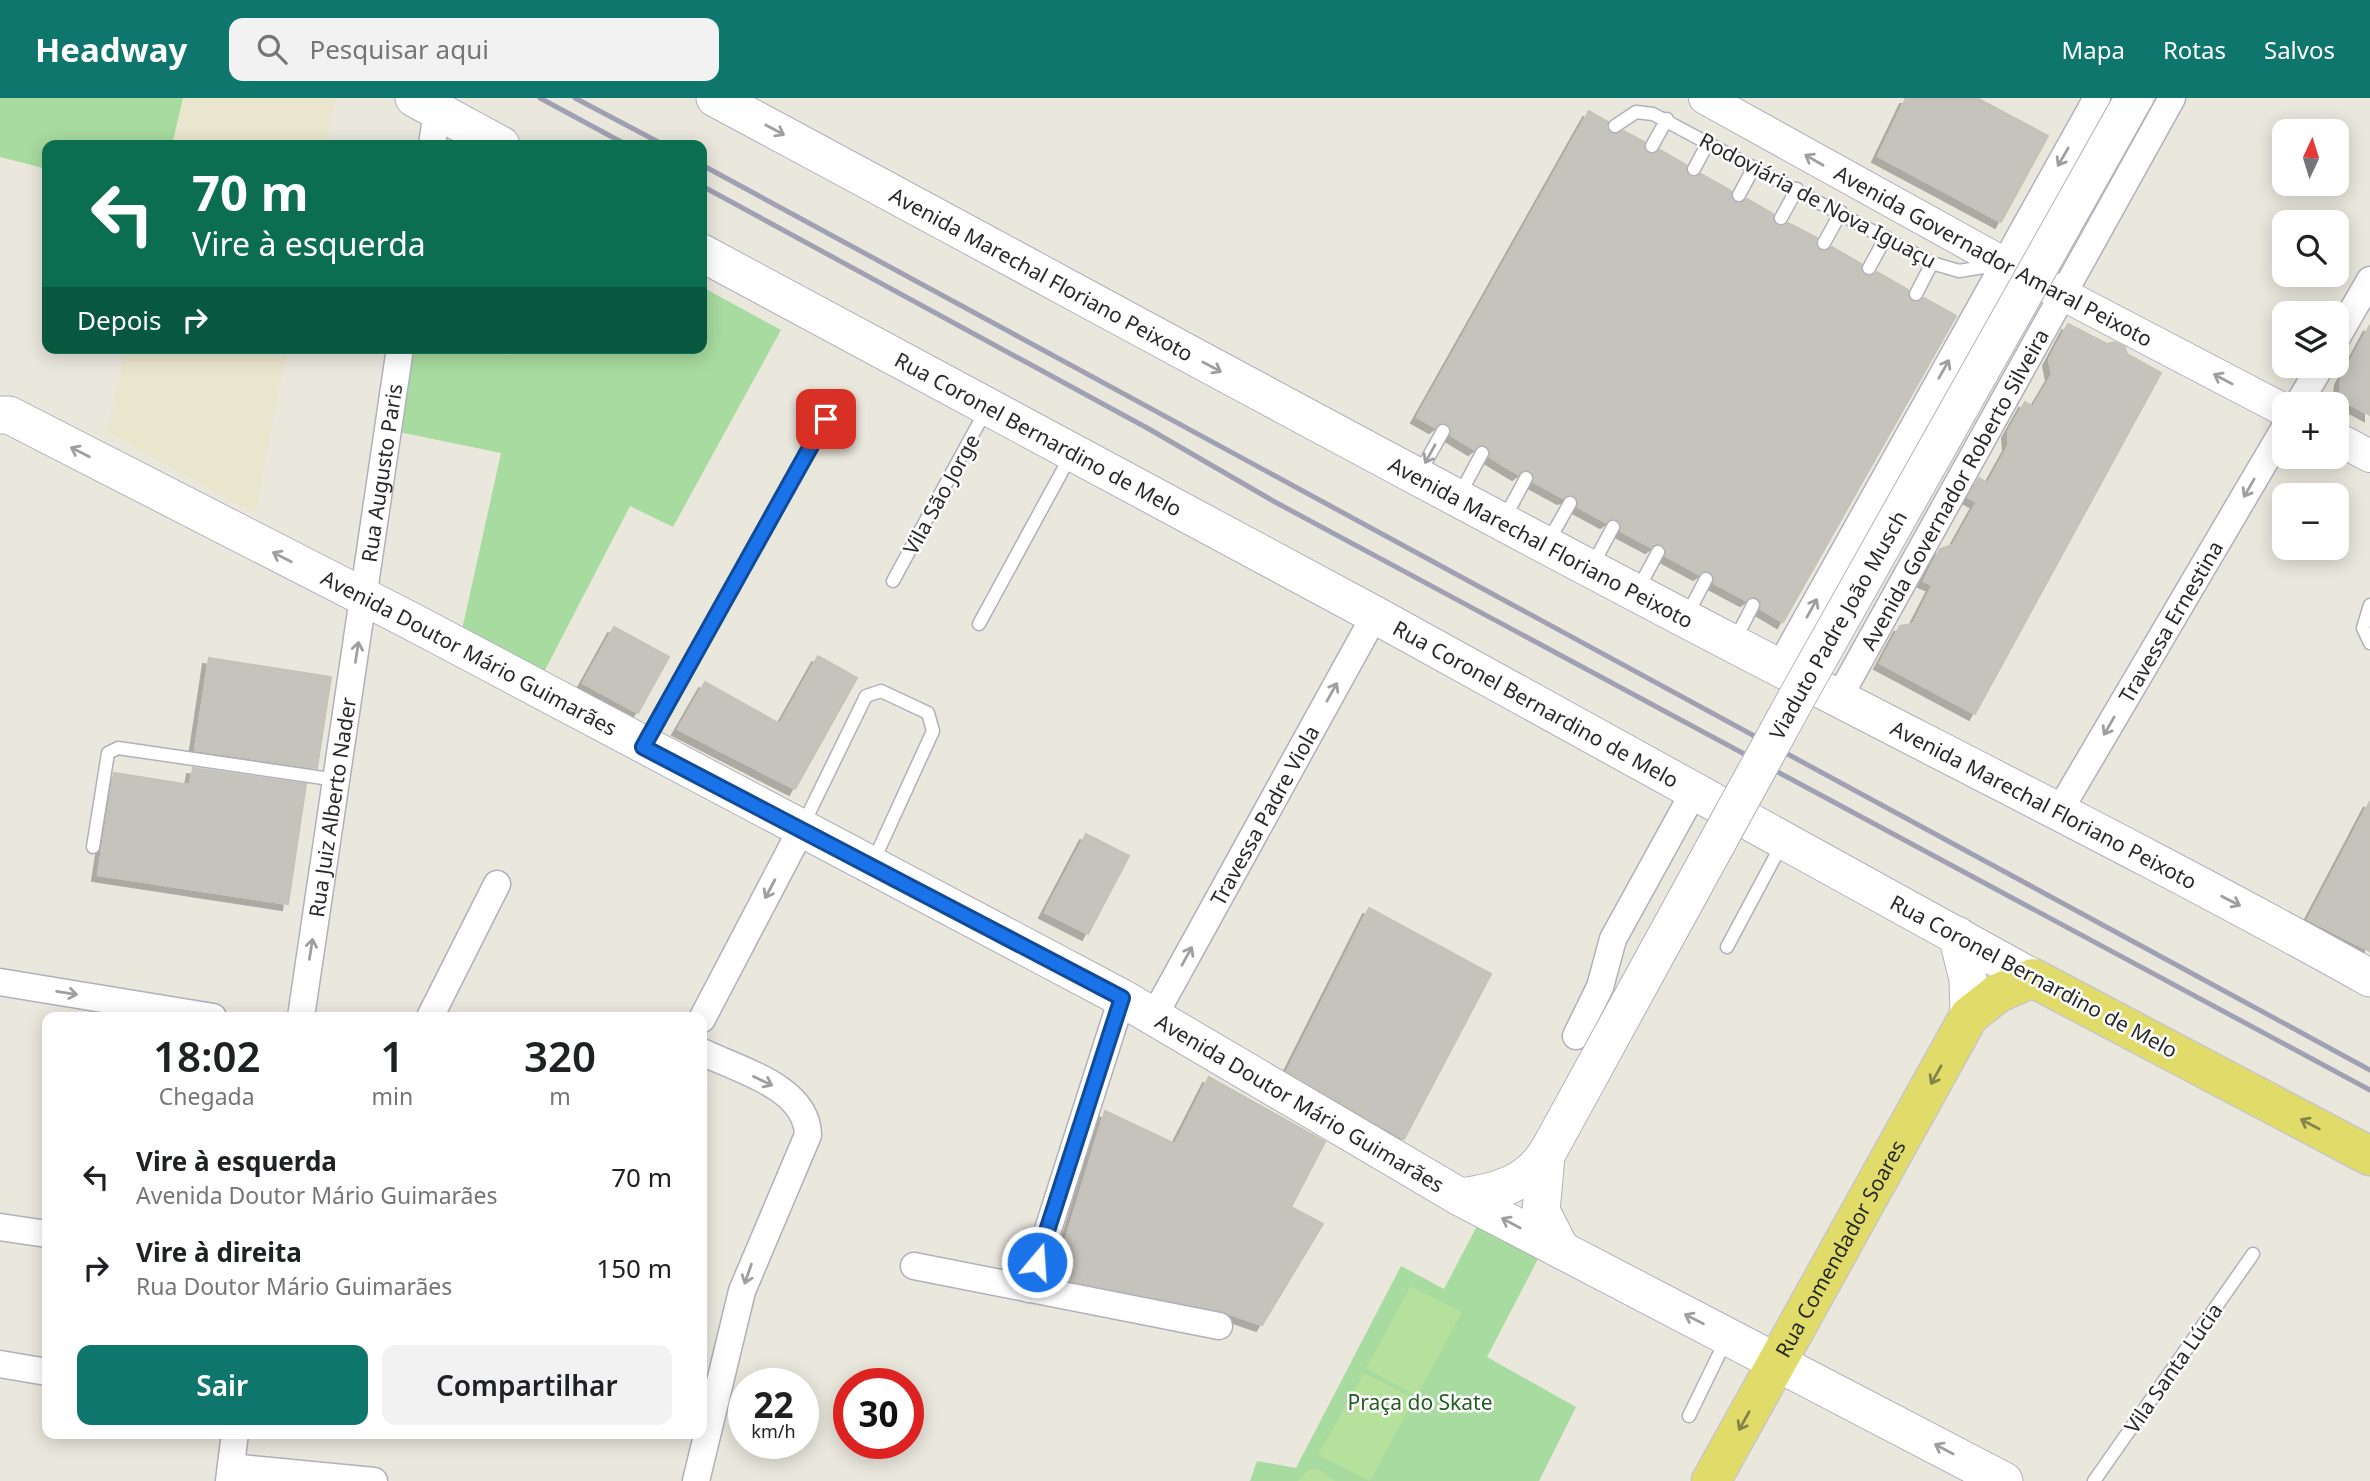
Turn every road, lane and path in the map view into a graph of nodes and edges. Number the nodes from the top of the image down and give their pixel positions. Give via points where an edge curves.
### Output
1 (715, 98) edge
2 (1705, 98) edge
3 (2097, 98) edge
4 (2134, 98) edge
5 (2172, 98) edge
6 (428, 118) edge
7 (1667, 119) junction
8 (1615, 126) dead end
9 (487, 140) edge
10 (1709, 141) junction
11 (1652, 146) dead end
12 (1754, 167) junction
13 (1694, 169) dead end
14 (1797, 189) junction
15 (1739, 195) dead end
16 (1840, 212) junction
17 (1781, 218) dead end
18 (1886, 237) junction
19 (1824, 243) dead end
20 (707, 256) edge
21 (1932, 263) junction
22 (2003, 263) junction
23 (1869, 268) dead end
24 (2370, 280) edge
25 (1916, 294) dead end
26 (2063, 294) junction
27 (2349, 316) edge
28 (399, 354) edge
29 (2272, 404) edge
30 (988, 407) junction
31 (3, 414) edge
32 (826, 419) dead end
33 (1443, 431) dead end
34 (2349, 445) edge
35 (2272, 449) edge
36 (1072, 452) junction
37 (1482, 453) dead end
38 (2370, 456) edge
39 (1417, 477) junction
40 (1526, 478) dead end
41 (1458, 498) junction
42 (1570, 503) dead end
43 (1502, 522) junction
44 (1614, 527) dead end
45 (1547, 545) junction
46 (1658, 552) dead end
47 (1591, 568) junction
48 (1706, 579) dead end
49 (893, 581) dead end
50 (1636, 592) junction
51 (365, 599) junction
52 (1753, 605) dead end
53 (2370, 605) edge
54 (1375, 615) junction
55 (1685, 618) junction
56 (979, 624) dead end
57 (2370, 643) edge
58 (1733, 644) junction
59 (1779, 668) junction
60 (1838, 699) junction
61 (643, 747) junction
62 (337, 780) junction
63 (1695, 790) junction
64 (2058, 813) junction
65 (802, 828) junction
66 (1784, 839) junction
67 (93, 847) dead end
68 (872, 865) junction
69 (498, 884) dead end
70 (1957, 935) junction
71 (1727, 947) dead end
72 (2034, 978) junction
73 (2370, 978) edge
74 (0, 982) edge
75 (1122, 998) junction
76 (183, 1012) edge
77 (302, 1012) edge
78 (433, 1012) edge
79 (705, 1012) edge
80 (1154, 1016) junction
81 (1969, 1016) junction
82 (1576, 1036) dead end
83 (707, 1054) edge
84 (1548, 1152) junction
85 (2370, 1156) edge
86 (1460, 1197) junction
87 (0, 1227) edge
88 (42, 1233) edge
89 (1561, 1250) junction
90 (2253, 1254) dead end
91 (914, 1266) dead end
92 (1029, 1289) junction
93 (1219, 1326) dead end
94 (1728, 1336) junction
95 (1777, 1361) junction
96 (0, 1364) edge
97 (42, 1371) edge
98 (1689, 1416) dead end
99 (707, 1436) edge
100 (234, 1439) edge
101 (706, 1439) edge
102 (230, 1474) edge
103 (374, 1481) edge
104 (696, 1481) edge
105 (1711, 1481) edge
106 (2004, 1481) edge
107 (2094, 1481) edge

1 -> 39 main road, Avenida Marechal Floriano Peixoto
22 -> 2 street, Avenida Governador Amaral Peixoto
3 -> 22 street
4 - 84 main road, Viaduto Padre João Musch, bridge
5 - 26 street, Avenida Governador Roberto Silveira
6 - 9 main road
7 - 8 lane, Rodoviária de Nova Iguaçu via 1636,112
7 - 10 lane, Rodoviária de Nova Iguaçu
7 - 11 lane
10 - 12 lane, Rodoviária de Nova Iguaçu
10 - 13 lane
12 - 14 lane, Rodoviária de Nova Iguaçu
12 - 15 lane
14 - 16 lane, Rodoviária de Nova Iguaçu
14 - 17 lane
16 - 18 lane, Rodoviária de Nova Iguaçu
16 - 19 lane
18 - 21 lane, Rodoviária de Nova Iguaçu
18 - 23 lane
20 - 30 main road, Rua Coronel Bernardino de Melo
21 - 22 lane, Rodoviária de Nova Iguaçu via 1969,272
21 - 25 lane
22 - 26 street, Avenida Governador Amaral Peixoto
59 -> 22 street
24 - 27 street
29 -> 26 street, Avenida Governador Amaral Peixoto
26 - 60 street, Avenida Governador Roberto Silveira
28 - 51 street, Rua Augusto Paris
30 - 36 main road, Rua Coronel Bernardino de Melo
30 - 49 lane, Vila São Jorge
51 -> 31 main road, Avenida Doutor Mário Guimarães
32 - 61 lane
33 -> 39 lane
34 - 38 street
35 -> 64 street, Travessa Ernestina
36 - 54 main road, Rua Coronel Bernardino de Melo
36 - 56 lane
37 - 41 lane
39 - 41 main road, Avenida Marechal Floriano Peixoto
40 - 43 lane
41 - 43 main road, Avenida Marechal Floriano Peixoto
42 - 45 lane
43 - 45 main road, Avenida Marechal Floriano Peixoto
44 - 47 lane
45 - 47 main road, Avenida Marechal Floriano Peixoto
46 - 50 lane
47 - 50 main road, Avenida Marechal Floriano Peixoto
48 - 55 lane
50 - 55 main road, Avenida Marechal Floriano Peixoto
51 - 61 main road, Avenida Doutor Mário Guimarães
62 -> 51 street, Rua Juiz Alberto Nader
52 - 58 lane
53 - 57 lane via 2363,628
54 - 63 main road, Rua Coronel Bernardino de Melo
80 -> 54 street, Travessa Padre Viola
55 - 58 main road, Avenida Marechal Floriano Peixoto
58 - 59 main road, Avenida Marechal Floriano Peixoto
59 - 60 main road, Avenida Marechal Floriano Peixoto
60 - 64 main road, Avenida Marechal Floriano Peixoto
61 - 65 main road, Avenida Doutor Mário Guimarães
62 - 67 lane via 118,748 108,753
77 -> 62 street, Rua Juiz Alberto Nader
63 - 66 main road, Rua Coronel Bernardino de Melo
63 - 82 street via 1613,939 1600,987
64 -> 73 main road, Avenida Marechal Floriano Peixoto via 2238,904
65 - 68 main road, Avenida Doutor Mário Guimarães
65 - 68 lane via 866,696 881,691 928,713 933,731
65 -> 79 street
66 - 70 main road, Rua Coronel Bernardino de Melo
66 - 71 lane
68 - 75 main road, Avenida Doutor Mário Guimarães
69 - 78 street
70 - 72 main road, Rua Coronel Bernardino de Melo
70 - 81 main road via 1968,979
72 - 81 main road, Rua Comendador Soares via 1998,993
85 -> 72 main road, Rua Coronel Bernardino de Melo
74 -> 76 street
75 - 80 main road, Avenida Doutor Mário Guimarães
75 - 92 street
80 - 86 main road, Avenida Doutor Mário Guimarães
81 -> 95 main road, Rua Comendador Soares
83 -> 99 street via 787,1093 805,1114 808,1135 742,1291
84 - 86 main road, Viaduto Padre João Musch via 1520,1182
84 - 89 main road, Viaduto Padre João Musch via 1541,1212
89 -> 86 main road, Avenida Doutor Mário Guimarães
87 - 88 street
94 -> 89 main road, Avenida Doutor Mário Guimarães
90 - 107 lane, Vila Santa Lúcia
91 - 92 street
92 - 93 street
94 - 95 main road, Avenida Doutor Mário Guimarães
94 - 98 lane
95 -> 105 main road, Rua Comendador Soares
106 -> 95 main road, Avenida Doutor Mário Guimarães
96 - 97 street
100 - 102 street
101 -> 104 street
102 - 103 street

